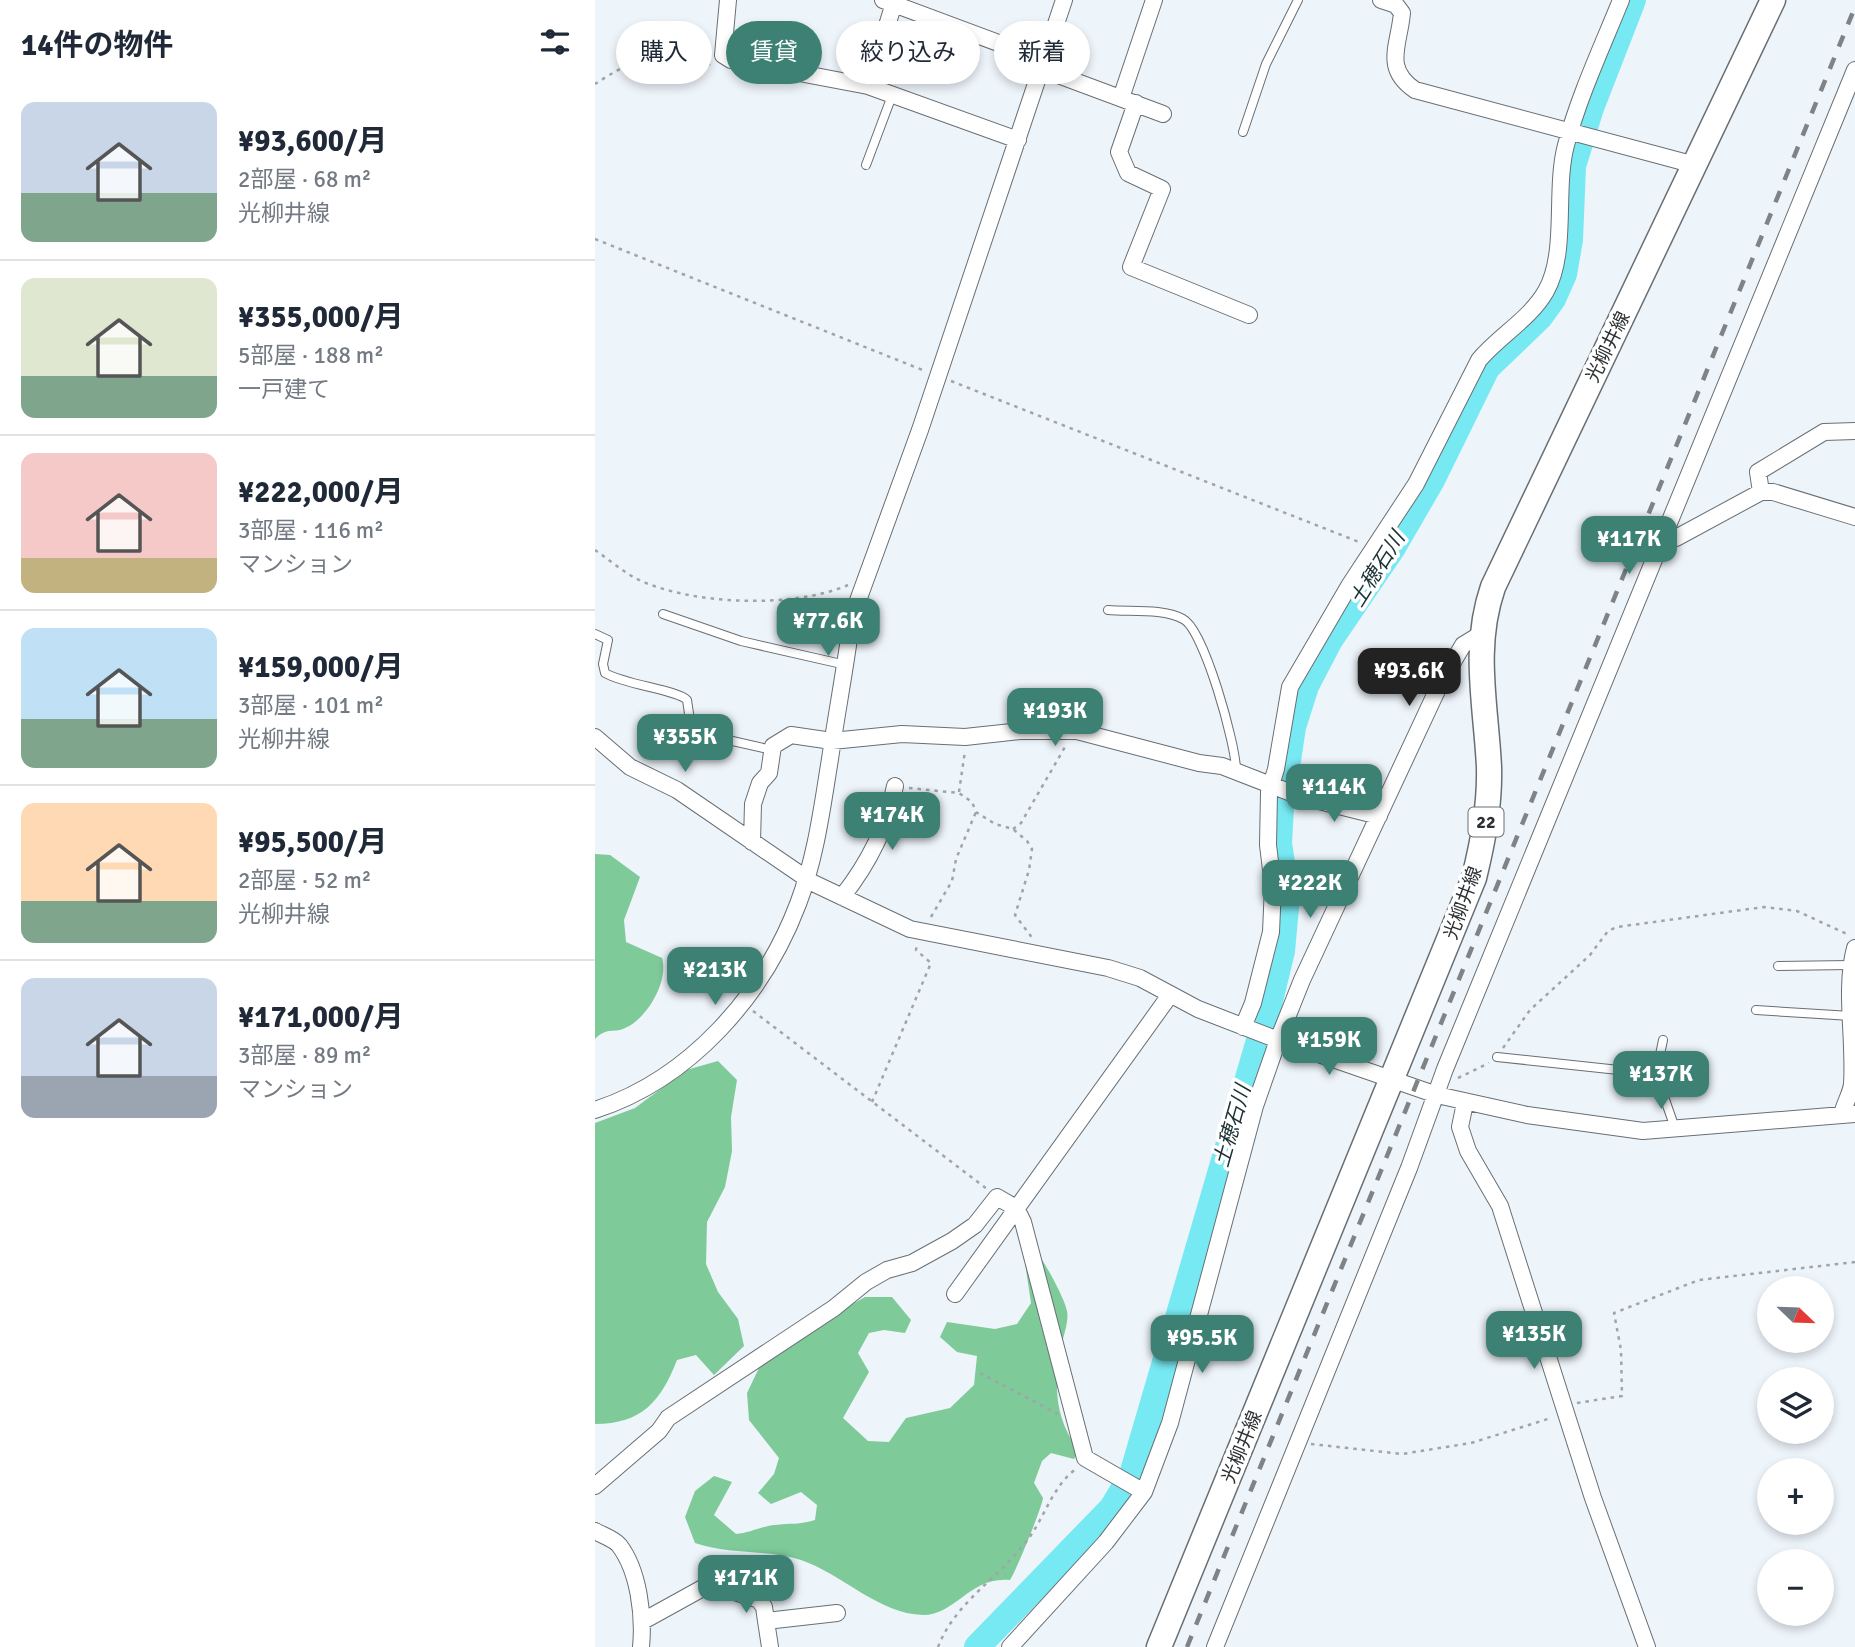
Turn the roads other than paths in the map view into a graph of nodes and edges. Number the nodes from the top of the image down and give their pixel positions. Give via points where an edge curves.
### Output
1 (728, 0) edge
2 (1064, 0) edge
3 (1154, 0) edge
4 (1297, 0) edge
5 (1381, 0) edge
6 (1621, 0) edge
7 (1773, 0) edge
8 (891, 1) edge
9 (1057, 21) edge
10 (994, 44) edge
11 (1855, 70) edge
12 (1036, 84) edge
13 (1089, 84) edge
14 (869, 86) junction
15 (893, 93) junction
16 (1128, 101) junction
17 (1163, 114) dead end
18 (1243, 132) dead end
19 (1572, 133) junction
20 (1018, 140) junction
21 (866, 165) dead end
22 (1695, 165) junction
23 (1249, 315) dead end
24 (1855, 431) edge
25 (1761, 492) junction
26 (1855, 517) edge
27 (1665, 538) junction
28 (1108, 610) dead end
29 (663, 614) dead end
30 (595, 634) edge
31 (1481, 634) junction
32 (846, 665) junction
33 (595, 737) edge
34 (832, 741) junction
35 (772, 750) junction
36 (1236, 770) junction
37 (895, 786) road end
38 (1272, 787) junction
39 (1379, 816) junction
40 (752, 842) junction
41 (806, 878) junction
42 (842, 897) junction
43 (1855, 948) edge
44 (1778, 965) dead end
45 (1850, 965) junction
46 (1170, 995) junction
47 (1756, 1010) dead end
48 (1854, 1016) edge
49 (1248, 1028) junction
50 (1275, 1039) junction
51 (1663, 1040) dead end
52 (1497, 1057) road end
53 (1656, 1074) junction
54 (1392, 1078) junction
55 (1439, 1089) junction
56 (1465, 1103) junction
57 (595, 1110) edge
58 (1848, 1115) edge
59 (1675, 1128) junction
60 (1016, 1208) junction
61 (955, 1294) dead end
62 (595, 1486) edge
63 (1144, 1492) junction
64 (595, 1531) edge
65 (837, 1613) dead end
66 (643, 1621) junction
67 (766, 1621) junction
68 (641, 1647) edge
69 (770, 1647) edge
70 (1010, 1647) edge
71 (1159, 1647) edge
72 (1215, 1647) edge
73 (1647, 1647) edge

1 - 14 street via 723,55 731,60
2 - 9 street
3 - 16 street
4 - 18 lane via 1266,64
5 - 19 street via 1402,13 1395,68 1400,80 1415,90
6 - 19 street
7 - 22 main road, 光柳井線 / 22
8 - 10 street
8 - 14 street
11 - 27 street
12 - 20 street
13 - 16 street
14 - 15 street
15 - 20 street
15 - 21 lane
16 - 17 street
16 - 23 street via 1119,152 1128,173 1162,189 1131,267
19 - 22 street
19 - 38 street via 1559,181 1554,275 1532,309 1479,360 1416,484 1293,680
20 - 32 street via 861,583
22 - 31 main road, 光柳井線 / 22 via 1508,552 1486,607
24 - 25 street via 1824,432 1758,472
25 - 26 street
25 - 27 street via 1676,538
27 - 55 street
28 - 36 lane via 1173,615 1191,624 1225,717
29 - 32 lane via 741,641
30 - 35 lane via 608,640 605,673 636,686 682,695 697,733
31 - 39 street via 1463,645 1440,684
31 - 54 main road, 光柳井線 / 22 via 1489,767 1483,838 1461,915
32 - 34 street
33 - 40 street via 629,767 677,790
34 - 35 street via 791,735
34 - 36 street via 902,734 965,737 1071,730
34 - 41 street via 816,846
35 - 40 street via 769,773 753,804
36 - 38 street
37 - 42 street via 891,810 865,867
38 - 39 street
38 - 49 street via 1268,845 1273,886 1271,932
39 - 50 street
40 - 41 street
41 - 42 street
41 - 57 street via 786,931 719,1031 674,1069 617,1103
42 - 46 street via 921,932 1108,968 1140,978
43 - 45 street
44 - 45 lane
45 - 48 street
46 - 49 street
46 - 60 street
47 - 48 lane
48 - 58 street
49 - 50 street
50 - 54 street
50 - 63 street via 1170,1423
51 - 53 lane
52 - 53 lane
53 - 59 lane
54 - 55 street
54 - 71 main road, 光柳井線 / 22
55 - 56 street
55 - 72 street
56 - 59 street via 1622,1129
56 - 73 street via 1460,1127 1468,1151 1500,1206
58 - 59 street
60 - 61 street
60 - 62 street via 997,1197 975,1225 952,1241 866,1282 668,1418
60 - 63 street via 1035,1262 1084,1458
63 - 70 street via 1106,1542
64 - 66 street via 619,1546 631,1570
65 - 67 street
66 - 67 street via 711,1584 759,1600
66 - 68 street
67 - 69 street

